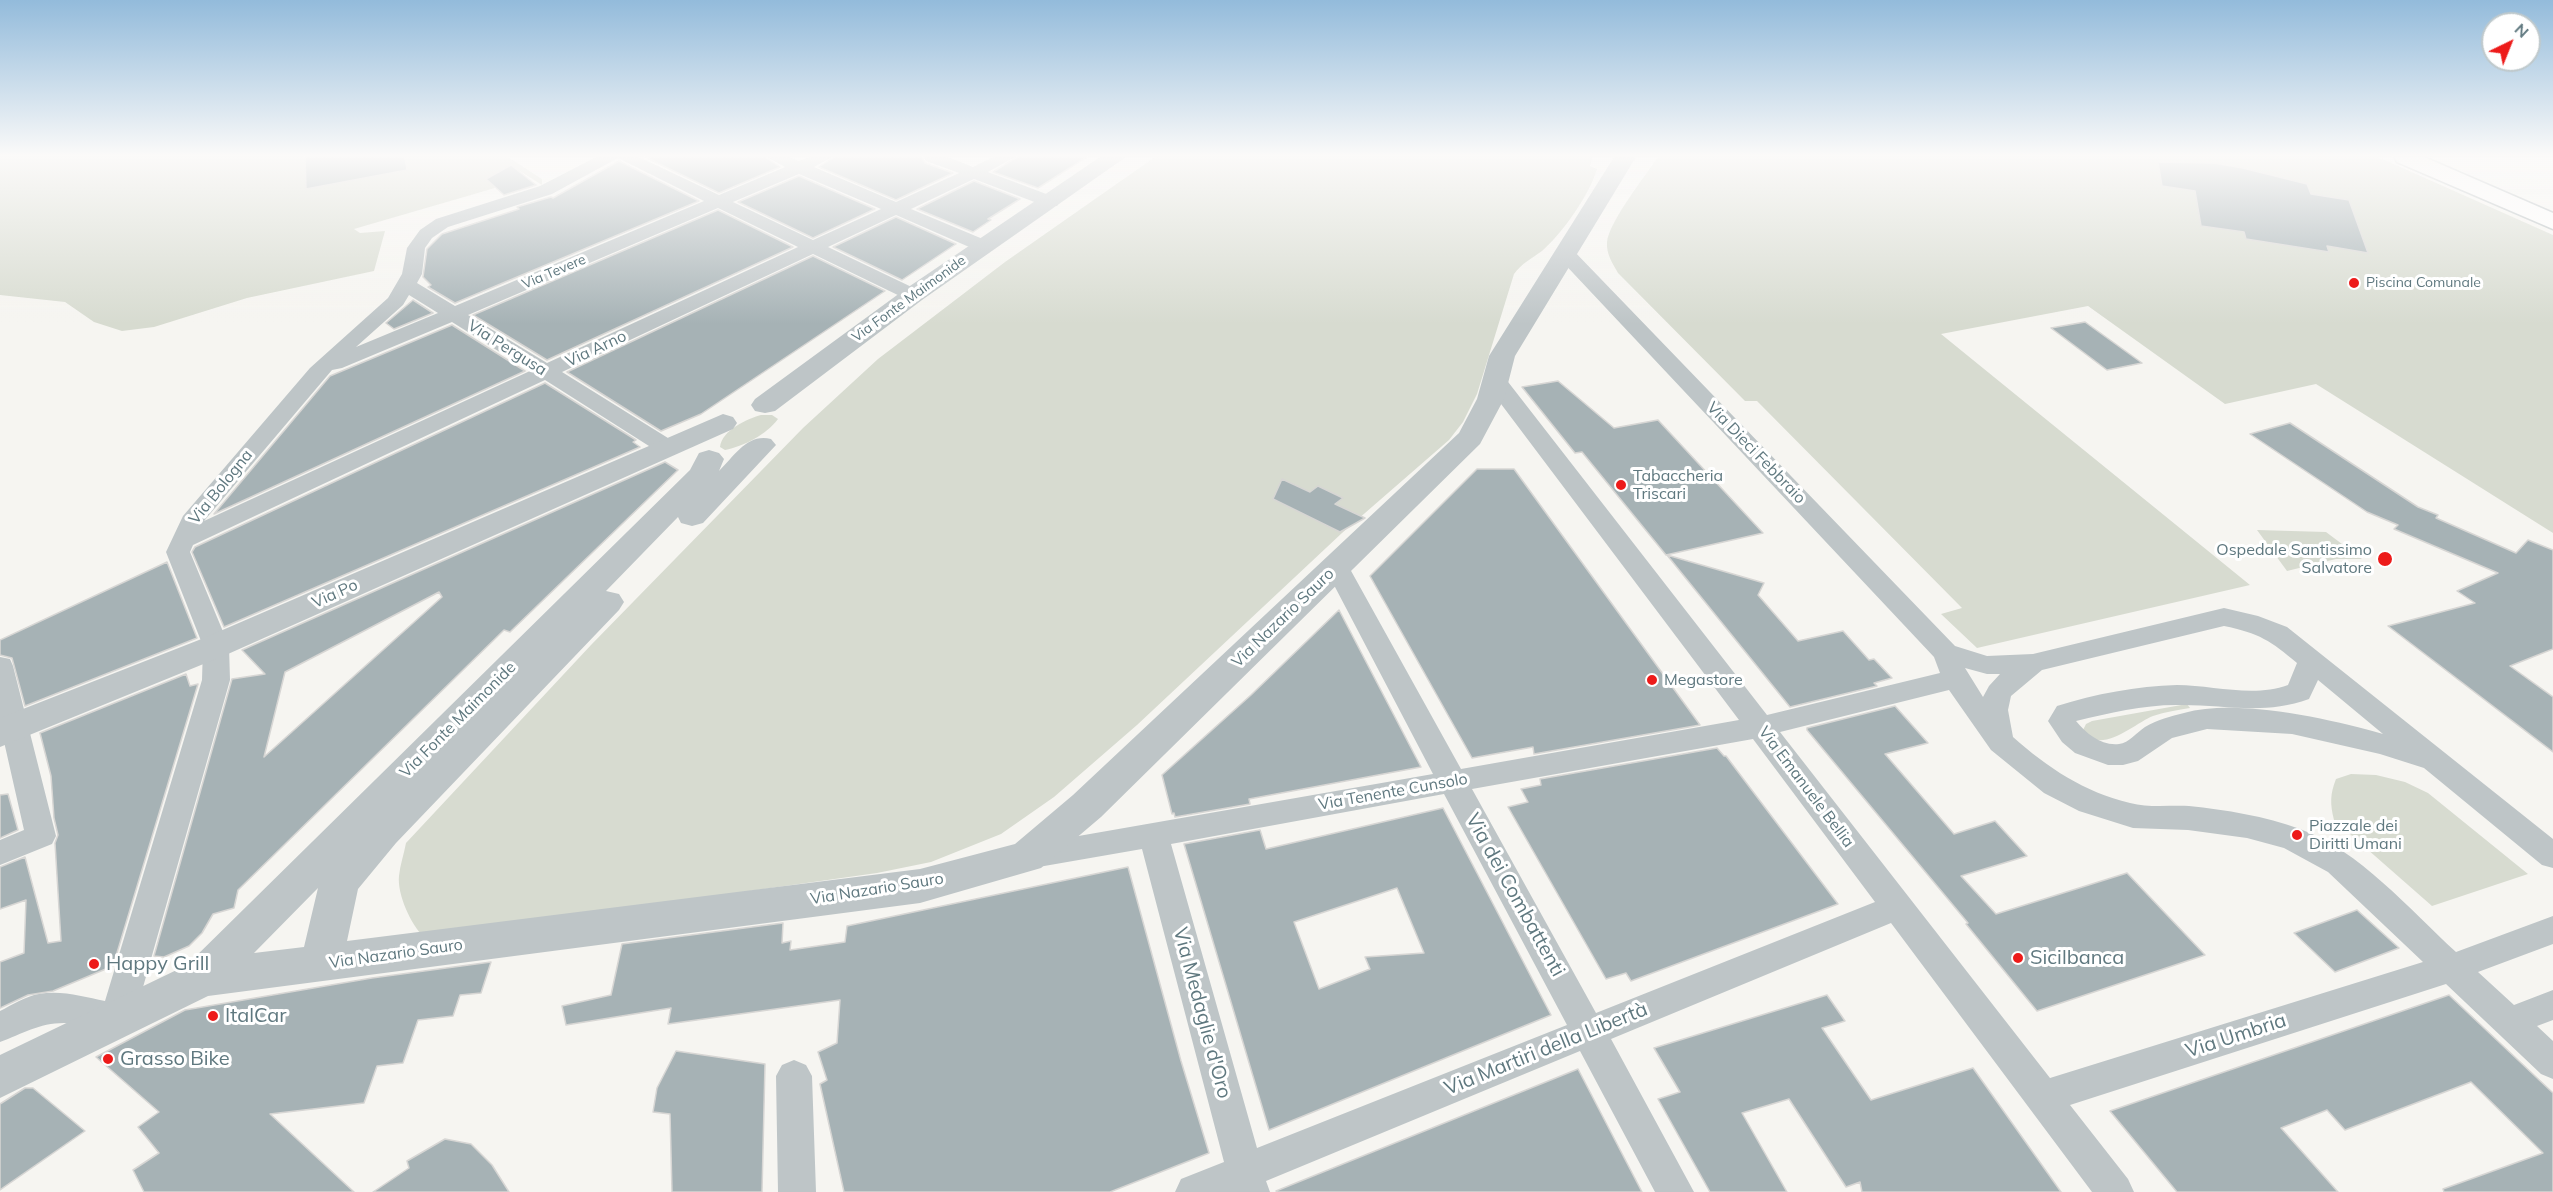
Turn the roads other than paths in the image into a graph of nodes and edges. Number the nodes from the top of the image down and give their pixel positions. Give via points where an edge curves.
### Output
1 (477, 213) edge
2 (694, 213) edge
3 (741, 213) edge
4 (888, 213) edge
5 (905, 213) edge
6 (1035, 213) edge
7 (1054, 213) edge
8 (1590, 213) edge
9 (2532, 213) edge
10 (2553, 222) edge
11 (983, 246) junction
12 (814, 247) junction
13 (1565, 253) junction
14 (407, 285) junction
15 (914, 295) junction
16 (453, 314) junction
17 (317, 372) junction
18 (546, 372) junction
19 (1497, 383) junction
20 (765, 405) junction
21 (723, 423) junction
22 (781, 427) junction
23 (668, 448) junction
24 (705, 458) junction
25 (184, 540) junction
26 (1336, 566) junction
27 (216, 646) junction
28 (2312, 660) junction
29 (2033, 663) junction
30 (0, 666) edge
31 (1951, 666) junction
32 (1760, 727) junction
33 (8, 730) edge
34 (2001, 742) junction
35 (2436, 761) junction
36 (1453, 781) junction
37 (1153, 835) junction
38 (0, 853) edge
39 (2553, 856) edge
40 (1027, 857) junction
41 (1898, 907) junction
42 (2553, 930) edge
43 (321, 964) junction
44 (2439, 971) junction
45 (202, 978) junction
46 (2553, 1005) edge
47 (117, 1019) junction
48 (2509, 1022) junction
49 (0, 1027) edge
50 (1589, 1032) junction
51 (2553, 1063) edge
52 (794, 1076) dead end
53 (0, 1077) edge
54 (2043, 1097) junction
55 (1248, 1182) edge
56 (797, 1192) edge
57 (1194, 1192) edge
58 (1675, 1192) edge
59 (2115, 1192) edge

1 - 14 street, Via Bologna via 442,224 426,234 416,248
2 - 16 street, Via Tevere
3 - 12 street
4 - 12 street, Via Arno
5 - 11 street
6 - 11 street, Via Fonte Maimonide
7 - 22 street, Via Fonte Maimonide via 929,298 849,360
8 - 13 street, Via Nazario Sauro
9 - 10 main road
11 - 15 street, Via Fonte Maimonide
12 - 15 street
12 - 18 street, Via Arno
13 - 19 street, Via Nazario Sauro via 1502,356
13 - 31 street, Via Dieci Febbraio
14 - 16 street, Via Pergusa
14 - 17 street, Via Bologna via 396,301
15 - 20 street, Via Fonte Maimonide
16 - 17 street, Via Tevere
16 - 18 street, Via Pergusa
17 - 25 street, Via Bologna via 191,521
18 - 23 street, Via Pergusa
18 - 25 street, Via Arno
19 - 26 street, Via Nazario Sauro via 1487,412 1470,438
19 - 32 street, Via Emanuele Bellia
20 - 21 street, Via Fonte Maimonide
20 - 22 street via 787,405
21 - 23 street, Via Po
21 - 24 street, Via Fonte Maimonide via 710,434
22 - 24 street via 733,458
22 - 43 street, Via Fonte Maimonide via 382,832 339,883
23 - 24 street
23 - 27 street, Via Po
24 - 45 street, Via Fonte Maimonide via 703,474
25 - 27 street, Via Bologna via 178,552
26 - 36 street, Via dei Combattenti
26 - 40 street, Via Nazario Sauro via 1087,806
27 - 33 street, Via Po
27 - 47 street, Via Bologna via 216,680
28 - 29 street via 2278,633 2224,617
28 - 35 street
28 - 35 street via 2299,692 2290,696 2146,698 2067,712 2062,721 2067,732 2099,754 2134,752 2174,725 2206,718 2282,721 2340,732
29 - 31 street
29 - 34 street via 1996,694 1993,708
30 - 33 street
31 - 32 street, Via Tenente Cunsolo
31 - 34 street, Via Dieci Febbraio
32 - 36 street, Via Tenente Cunsolo
32 - 41 street, Via Emanuele Bellia
33 - 38 street via 41,836
34 - 44 street, Via Dieci Febbraio via 2025,765 2089,803 2133,816 2247,826 2292,838 2339,863
35 - 39 street
36 - 37 street, Via Tenente Cunsolo
36 - 50 street, Via dei Combattenti
37 - 40 street, Via Tenente Cunsolo
37 - 55 street, Via Medaglie d'Oro
40 - 43 street, Via Nazario Sauro via 920,886
41 - 50 street, Via Martiri della Libertà
41 - 54 street, Via Emanuele Bellia
42 - 44 street, Via Umbria
43 - 45 street, Via Nazario Sauro
44 - 48 street, Via Dieci Febbraio
44 - 54 street, Via Umbria
45 - 47 street, Via Nazario Sauro
46 - 48 street
47 - 49 street via 67,1008 39,1009
47 - 53 street, Via Nazario Sauro
48 - 51 street, Via Dieci Febbraio
50 - 55 street, Via Martiri della Libertà
50 - 58 street, Via dei Combattenti
52 - 56 street
54 - 59 street, Via Emanuele Bellia
55 - 57 street, Via Martiri della Libertà

